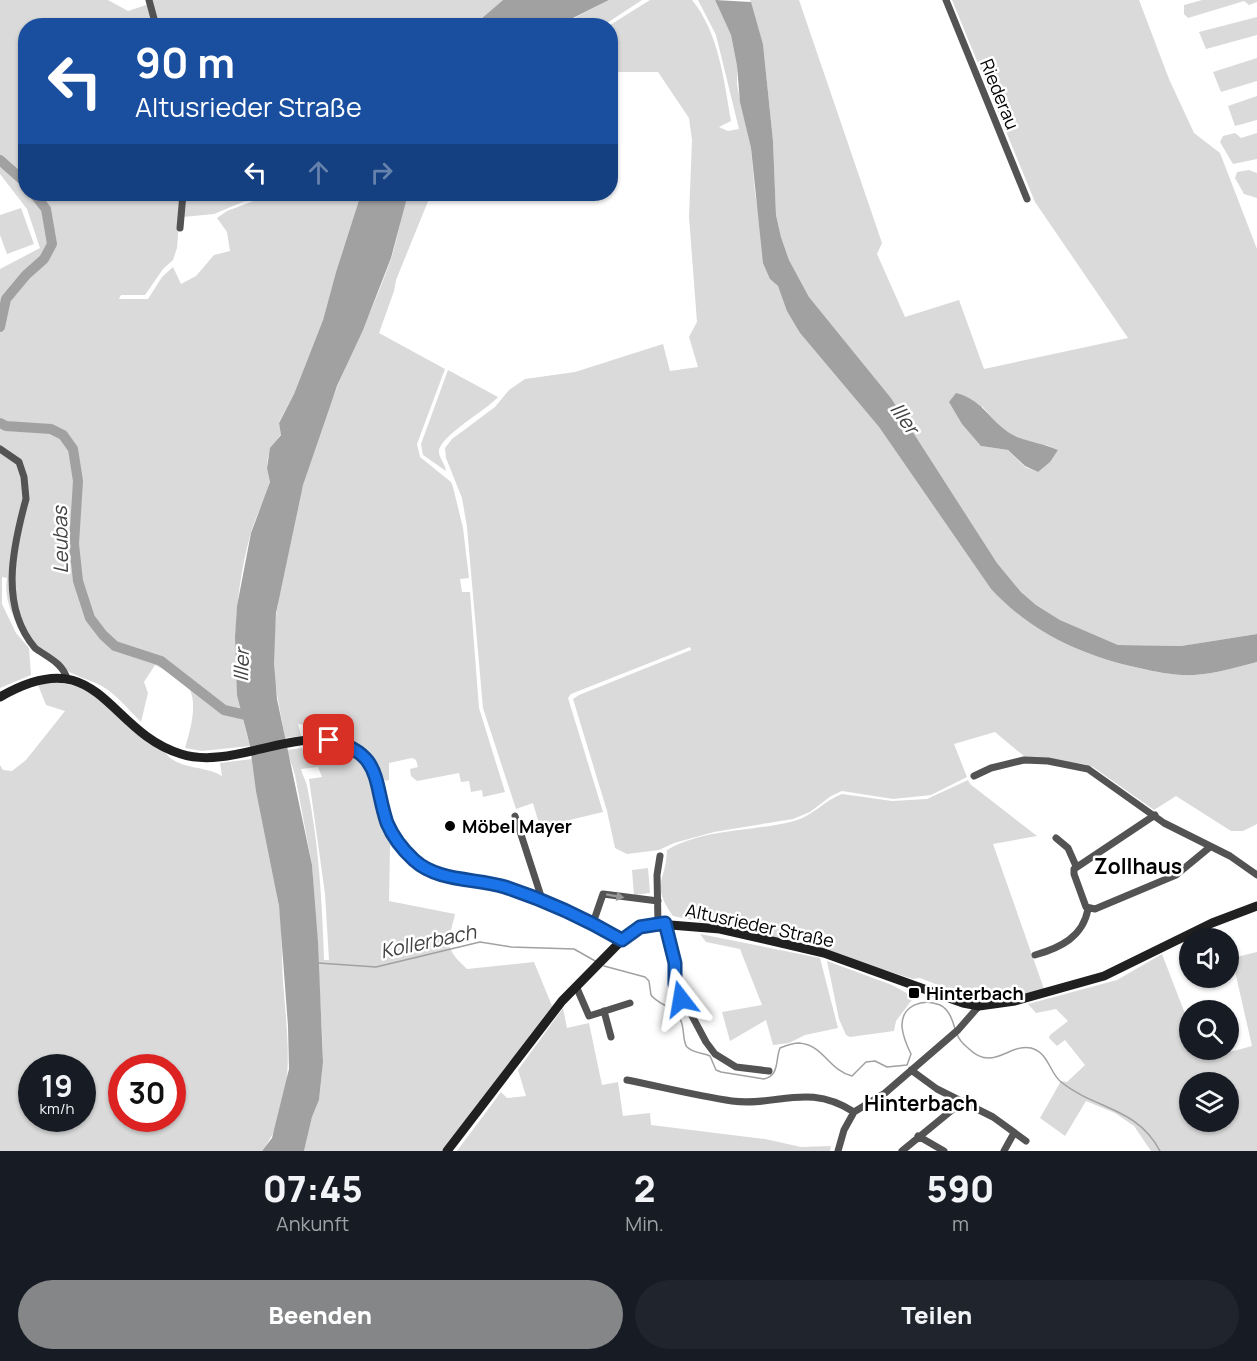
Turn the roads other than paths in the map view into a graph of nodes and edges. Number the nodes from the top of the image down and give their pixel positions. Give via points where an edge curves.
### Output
1 (149, 0) edge
2 (946, 0) edge
3 (154, 18) edge
4 (1027, 199) dead end
5 (182, 201) edge
6 (180, 228) dead end
7 (0, 449) edge
8 (4, 585) dead end
9 (6, 604) dead end
10 (67, 679) junction
11 (0, 697) edge
12 (974, 776) dead end
13 (1155, 815) junction
14 (515, 816) dead end
15 (1056, 838) dead end
16 (1210, 847) junction
17 (660, 856) dead end
18 (1076, 866) junction
19 (1257, 875) edge
20 (539, 901) junction
21 (658, 901) junction
22 (1257, 906) edge
23 (1088, 909) junction
24 (593, 923) junction
25 (662, 923) junction
26 (622, 940) junction
27 (1035, 955) dead end
28 (576, 986) junction
29 (630, 1003) dead end
30 (979, 1006) junction
31 (604, 1011) junction
32 (611, 1037) dead end
33 (911, 1070) junction
34 (769, 1071) dead end
35 (627, 1080) dead end
36 (963, 1101) junction
37 (854, 1112) junction
38 (1014, 1133) junction
39 (918, 1136) junction
40 (1026, 1141) dead end
41 (447, 1151) edge
42 (838, 1151) edge
43 (902, 1151) edge
44 (944, 1151) edge
45 (1004, 1151) edge

1 - 3 street
2 - 4 street, Riederau
5 - 6 street
7 - 8 street via 19,462 26,499
9 - 10 street via 26,639 56,662
10 - 11 main road via 42,681
10 - 20 main road via 94,689 149,738 171,750 202,758 300,742 340,743 364,757 375,773 394,837 414,860 447,876 498,885
12 - 13 street via 1024,760 1079,767 1088,769
13 - 16 street
13 - 18 street
14 - 20 street via 540,893
15 - 18 street via 1068,848
16 - 19 street
16 - 23 street via 1176,875
17 - 21 street
18 - 23 street via 1074,874
20 - 24 main road
24 -> 21 street via 603,894
21 - 25 street
22 - 30 main road, Altusrieder Straße via 1212,923 1104,976 1015,1001
23 - 27 street via 1067,944
24 - 26 main road
25 - 26 main road, Altusrieder Straße via 640,927
25 - 30 main road, Altusrieder Straße via 720,929 794,945
25 - 34 street via 675,963 675,984 706,1042 715,1054 736,1067
26 - 28 main road, Altusrieder Straße
28 - 31 street via 589,1016
28 - 41 main road, Altusrieder Straße
29 - 31 street
30 - 33 street via 958,1030
31 - 32 street
33 - 36 street via 924,1082
33 - 37 street via 885,1093
35 - 37 street via 734,1101 811,1096
36 - 38 street
36 - 39 street
37 - 42 street
38 - 40 street
38 - 45 street
39 - 43 street
39 - 44 street

